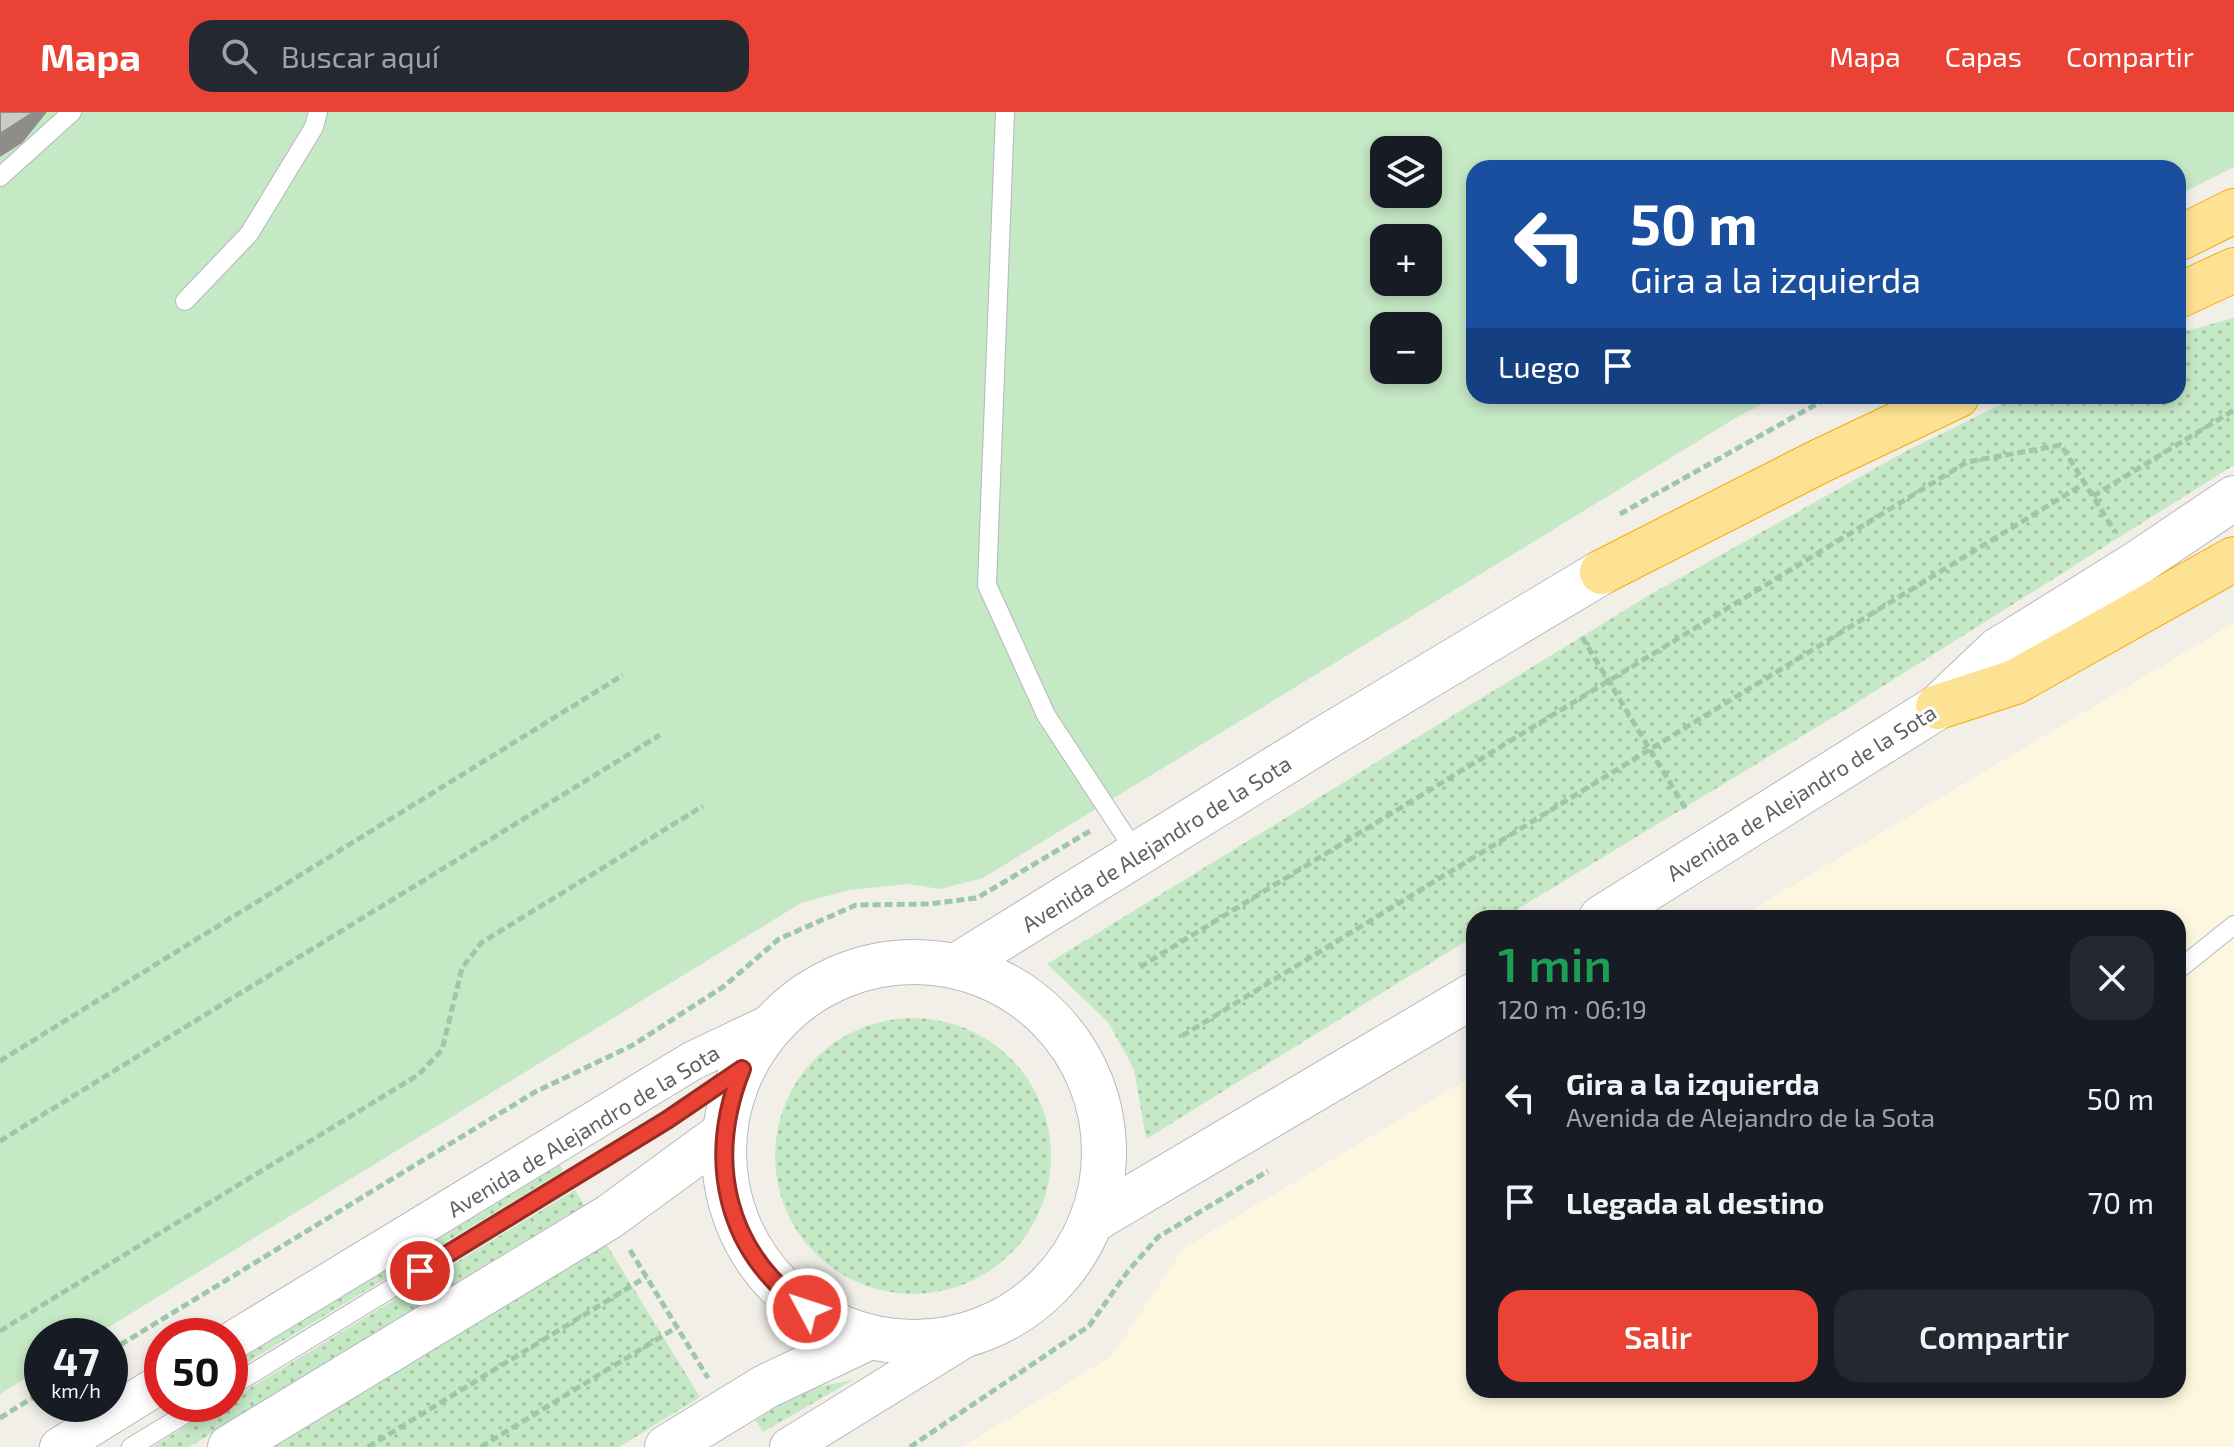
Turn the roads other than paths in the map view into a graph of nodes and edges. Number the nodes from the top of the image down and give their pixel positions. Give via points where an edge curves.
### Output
1 (72, 112) edge
2 (318, 112) edge
3 (1005, 112) edge
4 (0, 177) edge
5 (2234, 211) edge
6 (2186, 235) edge
7 (2234, 270) edge
8 (2186, 292) edge
9 (185, 301) dead end
10 (1873, 404) edge
11 (1940, 404) edge
12 (2234, 498) edge
13 (2234, 559) edge
14 (1602, 572) junction
15 (1938, 707) junction
16 (1137, 854) junction
17 (1614, 910) edge
18 (2234, 925) edge
19 (2186, 964) edge
20 (956, 966) junction
21 (1466, 1000) edge
22 (774, 1022) junction
23 (742, 1069) junction
24 (724, 1133) junction
25 (1092, 1221) junction
26 (248, 1331) edge
27 (970, 1335) junction
28 (868, 1338) junction
29 (248, 1376) edge
30 (144, 1394) edge
31 (172, 1422) edge
32 (59, 1447) edge
33 (131, 1447) edge
34 (230, 1447) edge
35 (667, 1447) edge
36 (789, 1447) edge

1 - 4 lane
2 - 9 lane via 249,234
3 - 16 lane via 987,585 1046,715
5 - 6 highway
7 - 8 highway
10 - 14 highway
11 - 14 highway
12 - 15 main road, Avenida de Alejandro de la Sota via 1998,650
13 - 15 highway via 2015,682
14 - 16 main road, Avenida de Alejandro de la Sota
15 - 17 main road, Avenida de Alejandro de la Sota
16 - 20 main road, Avenida de Alejandro de la Sota
18 - 19 lane
20 - 22 main road via 890,962 857,970 827,982
20 - 25 main road via 991,977 1022,995 1073,1047 1101,1114 1105,1150
21 - 25 main road
22 - 23 main road
22 - 26 street, Avenida de Alejandro de la Sota via 692,1061
23 - 24 main road
23 - 29 lane, Avenida de Alejandro de la Sota
24 - 28 main road via 725,1179 736,1223 758,1262 789,1296 826,1321
24 - 34 main road via 609,1217
25 - 27 main road via 1077,1252 1040,1295 1002,1322
27 - 28 main road via 920,1343
27 - 36 street
28 - 35 main road via 765,1387
30 - 32 street
31 - 33 lane

